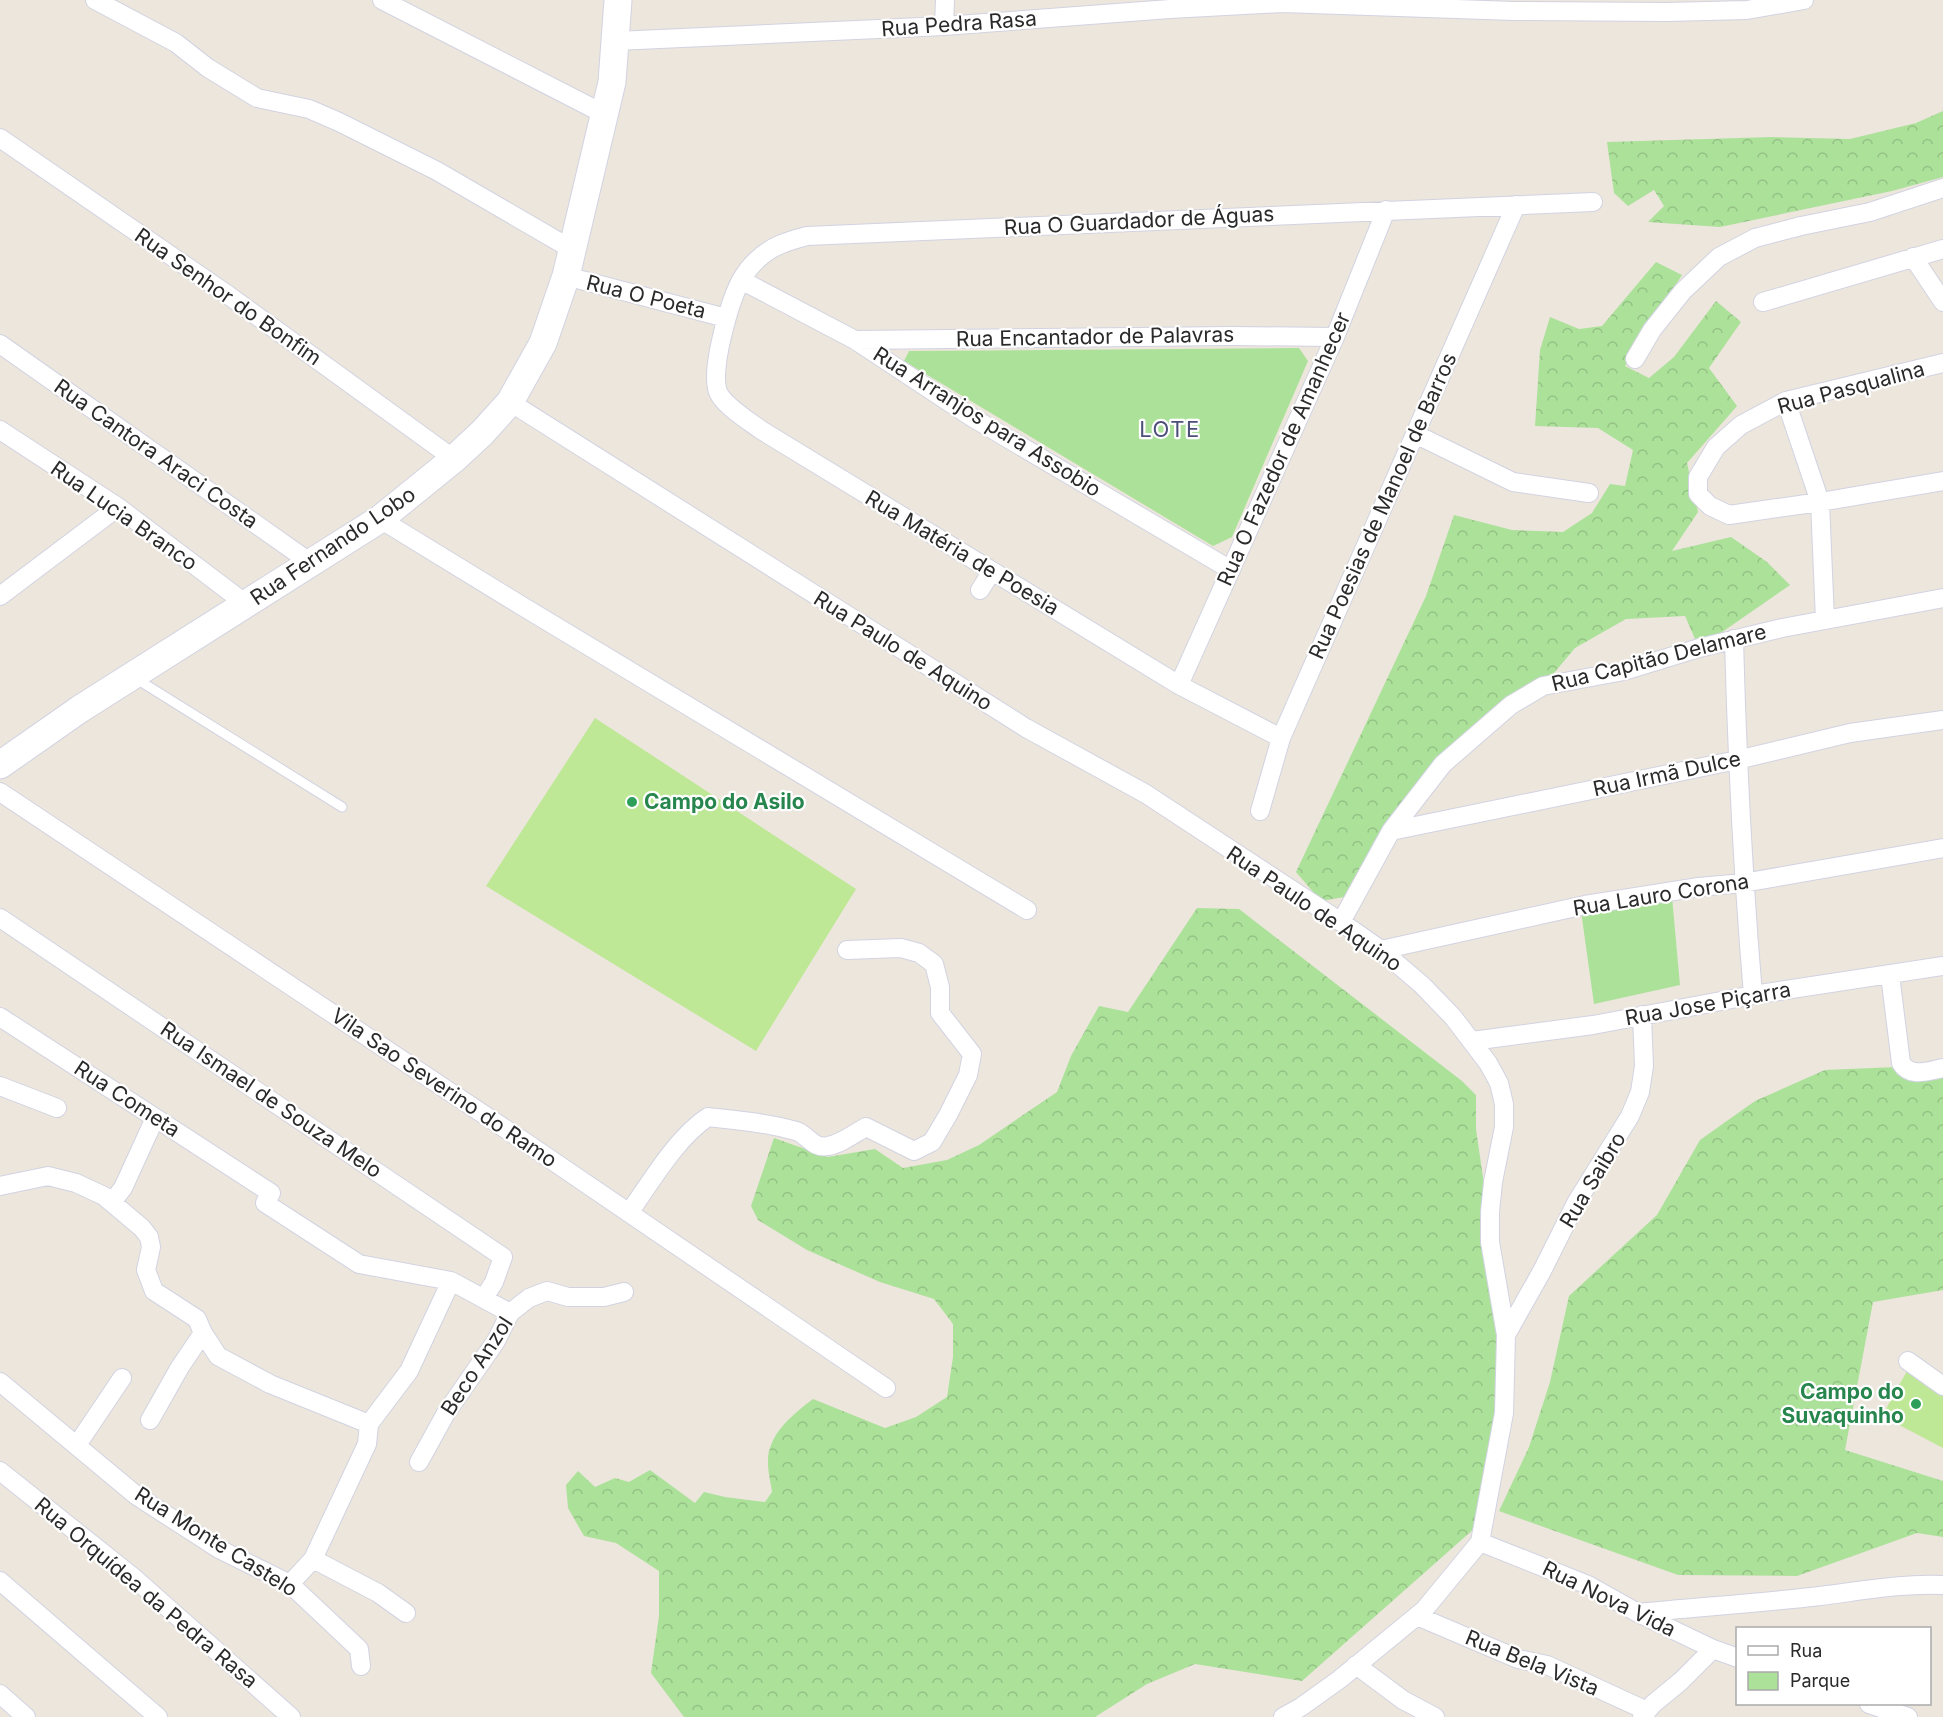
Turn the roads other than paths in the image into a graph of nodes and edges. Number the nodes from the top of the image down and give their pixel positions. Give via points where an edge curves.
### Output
1 (95, 0) edge
2 (382, 0) edge
3 (618, 0) edge
4 (945, 0) edge
5 (1804, 0) edge
6 (1282, 2) edge
7 (1433, 4) edge
8 (1589, 5) edge
9 (1747, 5) edge
10 (1513, 6) edge
11 (1666, 6) edge
12 (944, 26) junction
13 (616, 41) junction
14 (606, 115) junction
15 (0, 138) edge
16 (1943, 188) edge
17 (1593, 202) dead end
18 (1516, 205) junction
19 (1386, 210) junction
20 (1943, 249) edge
21 (573, 250) junction
22 (1913, 257) junction
23 (566, 276) junction
24 (741, 280) junction
25 (1762, 302) dead end
26 (1943, 302) edge
27 (726, 318) junction
28 (1335, 337) junction
29 (855, 340) junction
30 (0, 344) edge
31 (1635, 360) dead end
32 (1943, 363) edge
33 (1786, 401) junction
34 (510, 402) junction
35 (1415, 434) junction
36 (3, 437) edge
37 (454, 459) junction
38 (1943, 481) edge
39 (1588, 493) dead end
40 (1820, 502) junction
41 (118, 507) junction
42 (380, 519) junction
43 (311, 563) junction
44 (1231, 570) junction
45 (992, 571) junction
46 (980, 590) dead end
47 (0, 596) edge
48 (1943, 598) edge
49 (246, 604) junction
50 (1825, 620) junction
51 (1734, 639) junction
52 (133, 677) junction
53 (1179, 685) junction
54 (1943, 720) edge
55 (1281, 738) junction
56 (1737, 760) junction
57 (0, 765) edge
58 (0, 792) edge
59 (342, 807) dead end
60 (1260, 811) dead end
61 (1390, 831) junction
62 (1943, 848) edge
63 (1743, 883) junction
64 (1028, 910) dead end
65 (0, 918) edge
66 (1341, 922) junction
67 (847, 950) dead end
68 (1381, 950) junction
69 (1943, 966) edge
70 (1890, 975) junction
71 (1753, 995) junction
72 (1642, 1015) junction
73 (0, 1017) edge
74 (1472, 1041) junction
75 (1943, 1068) edge
76 (0, 1086) edge
77 (57, 1108) dead end
78 (155, 1118) junction
79 (0, 1186) edge
80 (112, 1202) junction
81 (629, 1213) junction
82 (452, 1281) junction
83 (624, 1292) dead end
84 (484, 1298) junction
85 (510, 1313) junction
86 (202, 1332) junction
87 (1506, 1335) junction
88 (1908, 1360) dead end
89 (122, 1378) dead end
90 (0, 1382) edge
91 (1943, 1386) edge
92 (886, 1388) dead end
93 (150, 1420) dead end
94 (369, 1424) junction
95 (77, 1445) junction
96 (419, 1462) dead end
97 (0, 1471) edge
98 (1480, 1542) junction
99 (313, 1559) junction
100 (0, 1581) edge
101 (290, 1584) junction
102 (1943, 1585) edge
103 (406, 1613) dead end
104 (1638, 1613) junction
105 (1417, 1616) junction
106 (1713, 1649) junction
107 (1736, 1658) edge
108 (1356, 1665) junction
109 (361, 1666) dead end
110 (0, 1694) edge
111 (1872, 1705) edge
112 (1645, 1714) edge
113 (26, 1717) edge
114 (158, 1717) edge
115 (291, 1717) edge
116 (1283, 1717) edge
117 (1435, 1717) edge
118 (1908, 1717) edge

1 - 21 street via 176,43 257,98 309,109 339,122 437,171
2 - 14 street
3 - 13 main road, Rua Fernando Lobo
4 - 12 street
5 - 9 street, Rua Pedra Rasa
6 - 7 street, Rua Pedra Rasa
6 - 12 street, Rua Pedra Rasa
7 - 10 street, Rua Pedra Rasa
8 - 10 street, Rua Pedra Rasa
8 - 11 street, Rua Pedra Rasa
9 - 11 street, Rua Pedra Rasa
12 - 13 street, Rua Pedra Rasa
13 - 14 main road, Rua Fernando Lobo
14 - 21 main road, Rua Fernando Lobo
15 - 37 street, Rua Senhor do Bonfim
16 - 31 street via 1870,212 1755,238 1719,257 1683,291 1652,330
17 - 18 street, Rua O Guardador de Águas
18 - 19 street, Rua O Guardador de Águas
18 - 35 street, Rua Poesias de Manoel de Barros
19 - 24 street, Rua O Guardador de Águas via 807,236 779,244 757,260
19 - 28 street, Rua O Fazedor de Amanhecer
20 - 22 street
21 - 23 main road, Rua Fernando Lobo
22 - 25 street
22 - 26 street
23 - 27 street, Rua O Poeta
23 - 34 main road, Rua Fernando Lobo via 543,343
24 - 27 street, Rua O Guardador de Águas
24 - 29 street, Rua Arranjos para Assobio
27 - 45 street, Rua Matéria de Poesia via 715,374 719,394 736,412
28 - 29 street, Rua Encantador de Palavras
28 - 44 street, Rua O Fazedor de Amanhecer
29 - 44 street, Rua Arranjos para Assobio via 973,418
30 - 43 street, Rua Cantora Araci Costa
32 - 33 street, Rua Pasqualina
33 - 40 street
33 - 40 street, Rua Pasqualina via 1741,425 1716,447 1698,477 1698,494 1710,506 1729,515
34 - 37 main road, Rua Fernando Lobo
34 - 66 street, Rua Paulo de Aquino via 1016,722 1146,794
35 - 39 street via 1513,482
35 - 55 street, Rua Poesias de Manoel de Barros
36 - 41 street, Rua Lucia Branco
37 - 42 main road, Rua Fernando Lobo
38 - 40 street
40 - 50 street
41 - 47 street
41 - 49 street, Rua Lucia Branco
42 - 43 main road, Rua Fernando Lobo
42 - 64 street
43 - 49 main road, Rua Fernando Lobo
44 - 53 street, Rua O Fazedor de Amanhecer
45 - 46 street
45 - 53 street, Rua Matéria de Poesia
48 - 50 street, Rua Capitão Delamare
49 - 52 main road, Rua Fernando Lobo
50 - 51 street, Rua Capitão Delamare
51 - 56 street
51 - 61 street, Rua Capitão Delamare via 1624,671 1543,686 1511,705 1443,764
52 - 57 main road, Rua Fernando Lobo
52 - 59 lane
53 - 55 street, Rua Matéria de Poesia
54 - 56 street, Rua Irmã Dulce via 1850,733
55 - 60 street, Rua Poesias de Manoel de Barros
56 - 61 street, Rua Irmã Dulce
56 - 63 street
58 - 81 street, Vila Sao Severino do Ramo
61 - 66 street, Rua Capitão Delamare
62 - 63 street, Rua Lauro Corona
63 - 68 street, Rua Lauro Corona via 1585,905
63 - 71 street
65 - 84 street, Rua Ismael de Souza Melo via 503,1257
66 - 68 street, Rua Paulo de Aquino
67 - 81 street via 900,948 919,953 934,964 940,987 940,1013 972,1054 968,1075 932,1142 914,1151 866,1127 828,1147 809,1142 800,1132 708,1117 696,1125
68 - 74 street, Rua Paulo de Aquino via 1422,985
69 - 70 street, Rua Jose Piçarra
70 - 71 street, Rua Jose Piçarra
70 - 75 street via 1900,1063 1907,1071
71 - 72 street, Rua Jose Piçarra
72 - 74 street, Rua Jose Piçarra
72 - 87 street, Rua Saibro via 1644,1066 1640,1092 1630,1116 1576,1203
73 - 78 street, Rua Cometa
74 - 87 street, Rua Paulo de Aquino via 1499,1083 1504,1104 1504,1127 1492,1192 1490,1242
76 - 77 street
78 - 80 street via 123,1188
78 - 82 street, Rua Cometa via 271,1193 265,1203 359,1264
79 - 80 street via 48,1176 76,1183
80 - 86 street via 148,1237 151,1247 146,1270 154,1291 197,1319
81 - 92 street, Vila Sao Severino do Ramo
82 - 84 street
82 - 94 street via 409,1371
83 - 85 street, Beco Anzol via 604,1298 568,1297 547,1291 529,1298
84 - 85 street
85 - 96 street, Beco Anzol
86 - 93 street
86 - 94 street via 218,1356 270,1384
87 - 98 street, Rua Paulo de Aquino via 1504,1413
88 - 91 street
89 - 95 street
90 - 95 street, Rua Monte Castelo
94 - 99 street via 367,1444
95 - 101 street, Rua Monte Castelo via 137,1496 201,1538
97 - 115 street, Rua Orquídea da Pedra Rasa via 133,1577
98 - 104 street, Rua Nova Vida via 1588,1585
98 - 105 street, Rua Paulo de Aquino
99 - 101 street
99 - 103 street via 378,1593
100 - 114 street
101 - 109 street, Rua Monte Castelo via 359,1649
102 - 104 street via 1875,1588
104 - 106 street, Rua Nova Vida
105 - 108 street, Rua Paulo de Aquino
105 - 112 street, Rua Bela Vista via 1518,1659 1547,1665
106 - 107 street, Rua Nova Vida
106 - 112 street
108 - 116 street, Rua Paulo de Aquino
108 - 117 street via 1403,1700
110 - 113 street
111 - 118 street

